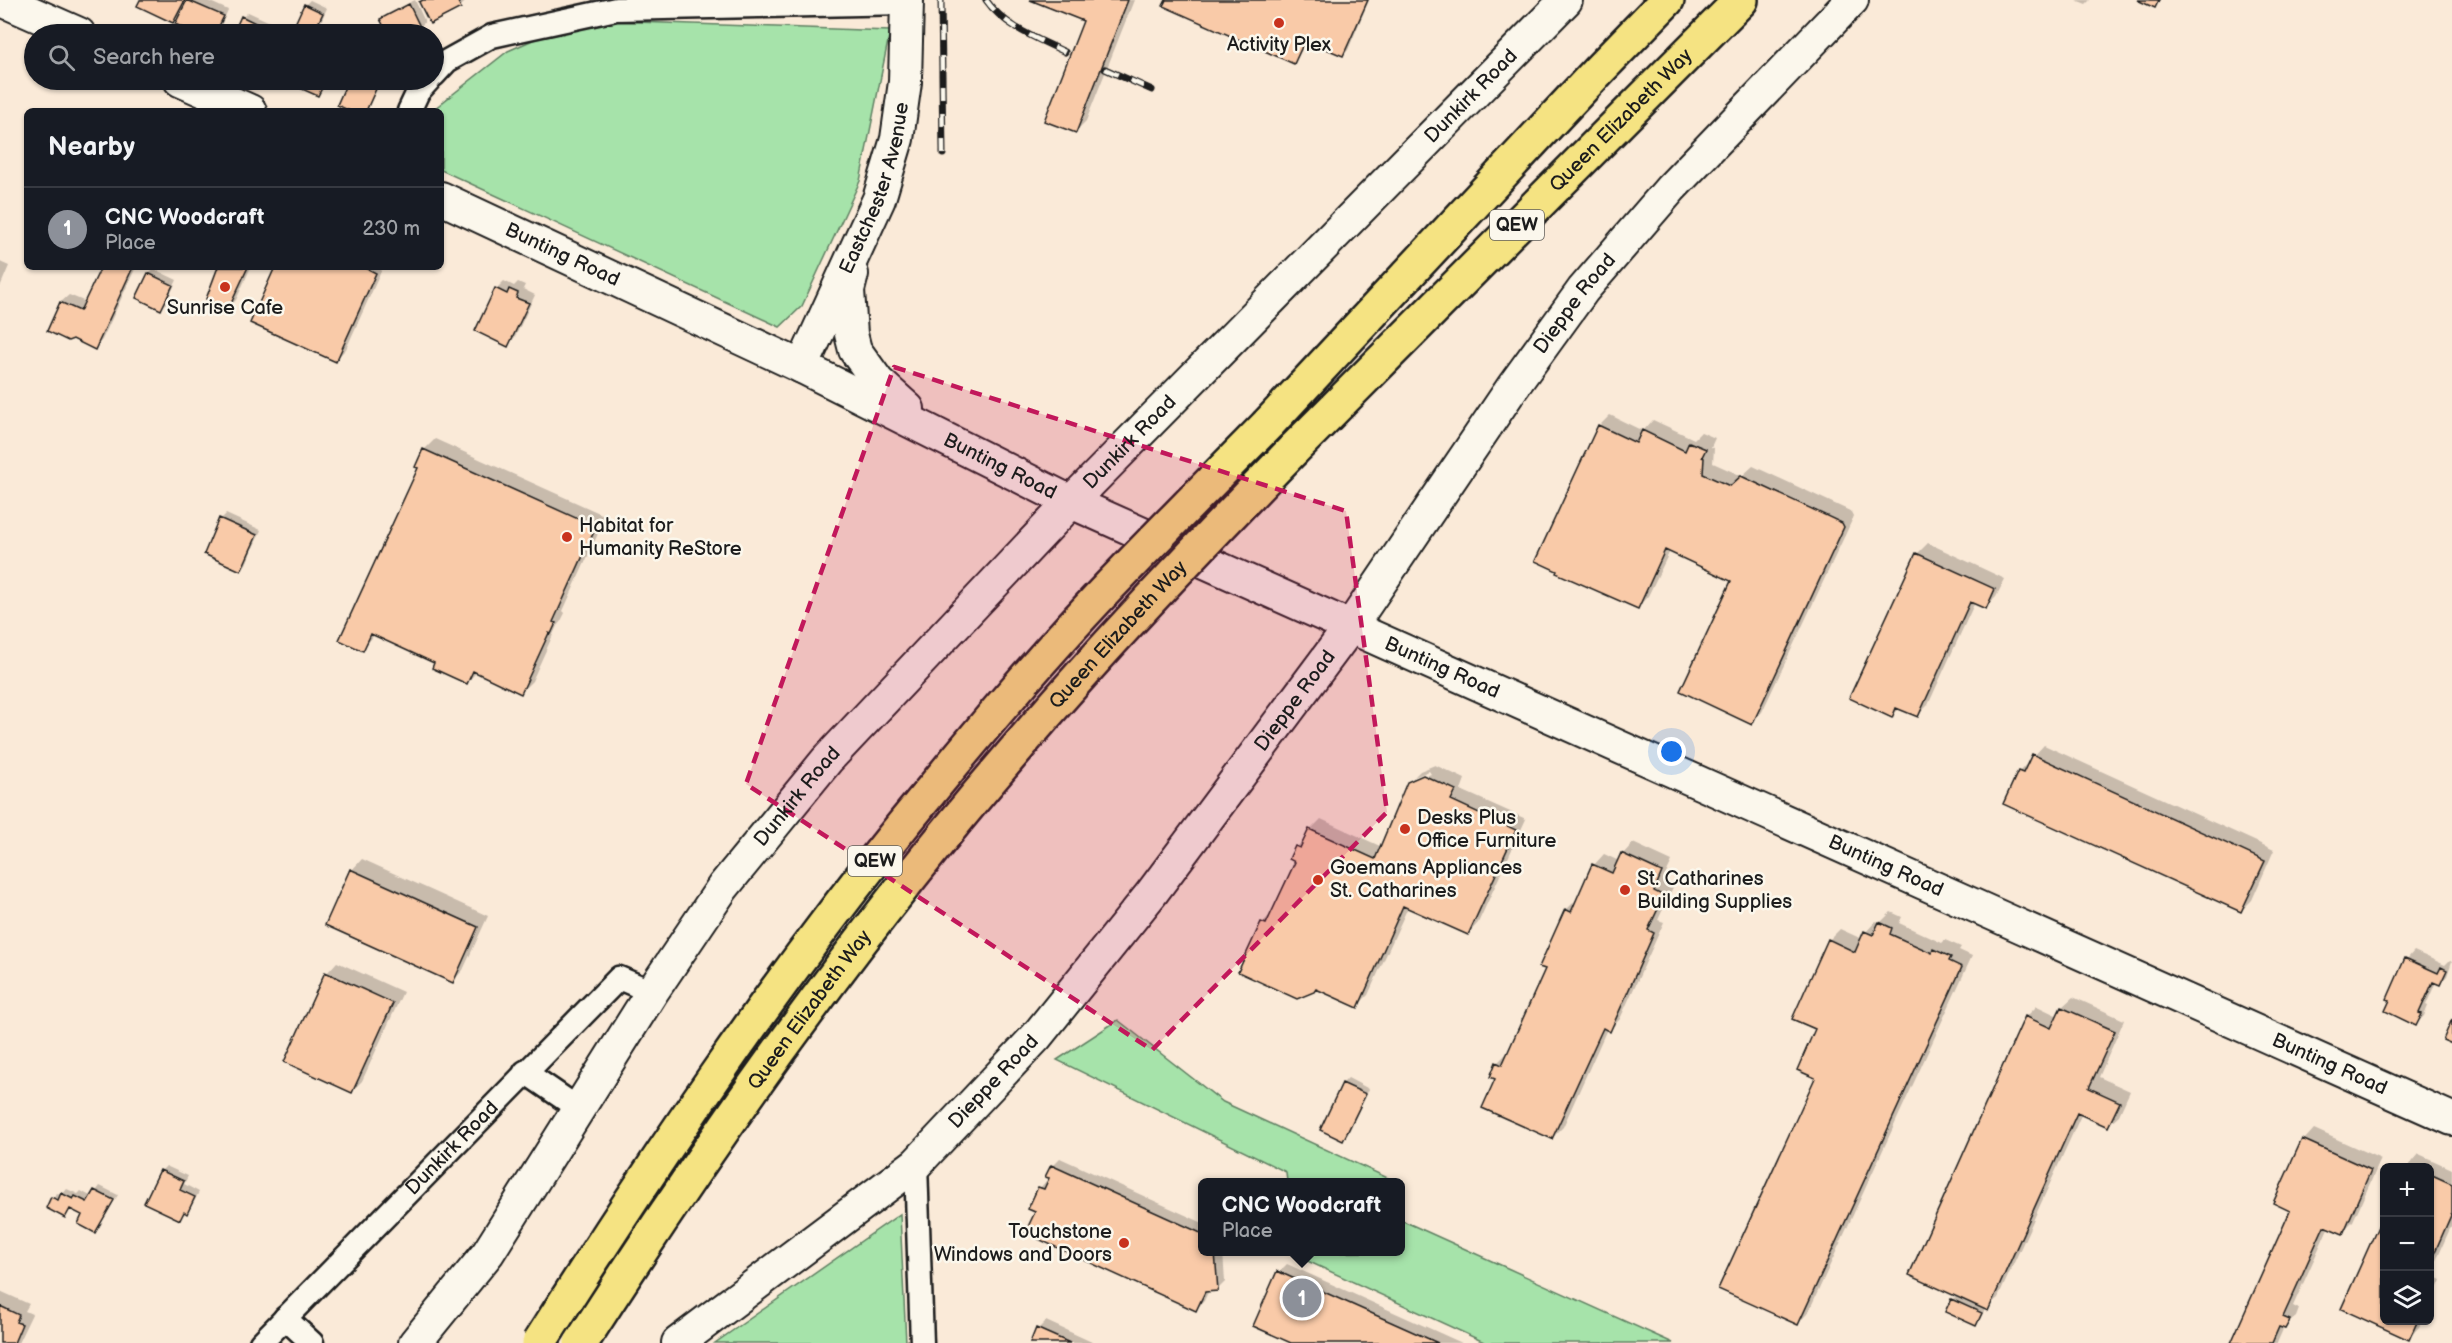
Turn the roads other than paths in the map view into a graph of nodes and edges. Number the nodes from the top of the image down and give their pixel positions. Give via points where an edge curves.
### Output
1 (2, 0) edge
2 (1667, 0) edge
3 (1741, 0) edge
4 (1852, 0) edge
5 (858, 2) edge
6 (907, 2) edge
7 (1554, 3) edge
8 (616, 4) edge
9 (56, 24) edge
10 (444, 64) edge
11 (203, 90) edge
12 (420, 90) edge
13 (243, 108) edge
14 (410, 108) edge
15 (444, 199) edge
16 (854, 255) junction
17 (802, 367) junction
18 (949, 442) junction
19 (1071, 502) junction
20 (1351, 626) junction
21 (652, 993) junction
22 (525, 1072) junction
23 (579, 1109) junction
24 (2452, 1119) edge
25 (916, 1164) junction
26 (285, 1318) junction
27 (261, 1343) edge
28 (312, 1343) edge
29 (415, 1343) edge
30 (539, 1343) edge
31 (581, 1343) edge
32 (678, 1343) edge
33 (922, 1343) edge

1 - 9 street
2 - 30 highway, Queen Elizabeth Way / QEW, bridge via 1070,629 901,827 760,1011 644,1178
3 - 31 highway, Queen Elizabeth Way / QEW, bridge via 1293,450 1068,689 962,813 813,1005 683,1187
4 - 20 street, Dieppe Road via 1671,188 1583,290
5 - 6 street
5 - 8 street
6 - 16 street, Eastchester Avenue via 905,82 897,139 879,199
7 - 19 street, Dunkirk Road
8 - 10 street via 492,36
11 - 13 street
12 - 14 street
15 - 17 street, Bunting Road
16 - 17 street, Eastchester Avenue
16 - 18 street via 848,290 855,350 878,382
17 - 18 street, Bunting Road
18 - 19 street, Bunting Road
19 - 20 street, Bunting Road
19 - 21 street, Dunkirk Road via 826,760 723,886
20 - 24 street, Bunting Road
20 - 25 street, Dieppe Road via 1080,985
21 - 22 street, Dunkirk Road via 619,978
21 - 23 street, Dunkirk Road
22 - 23 street
22 - 26 street, Dunkirk Road
23 - 29 street, Dunkirk Road via 488,1253
25 - 32 street, Dieppe Road
25 - 33 street
26 - 27 street, Dunkirk Road
26 - 28 street

